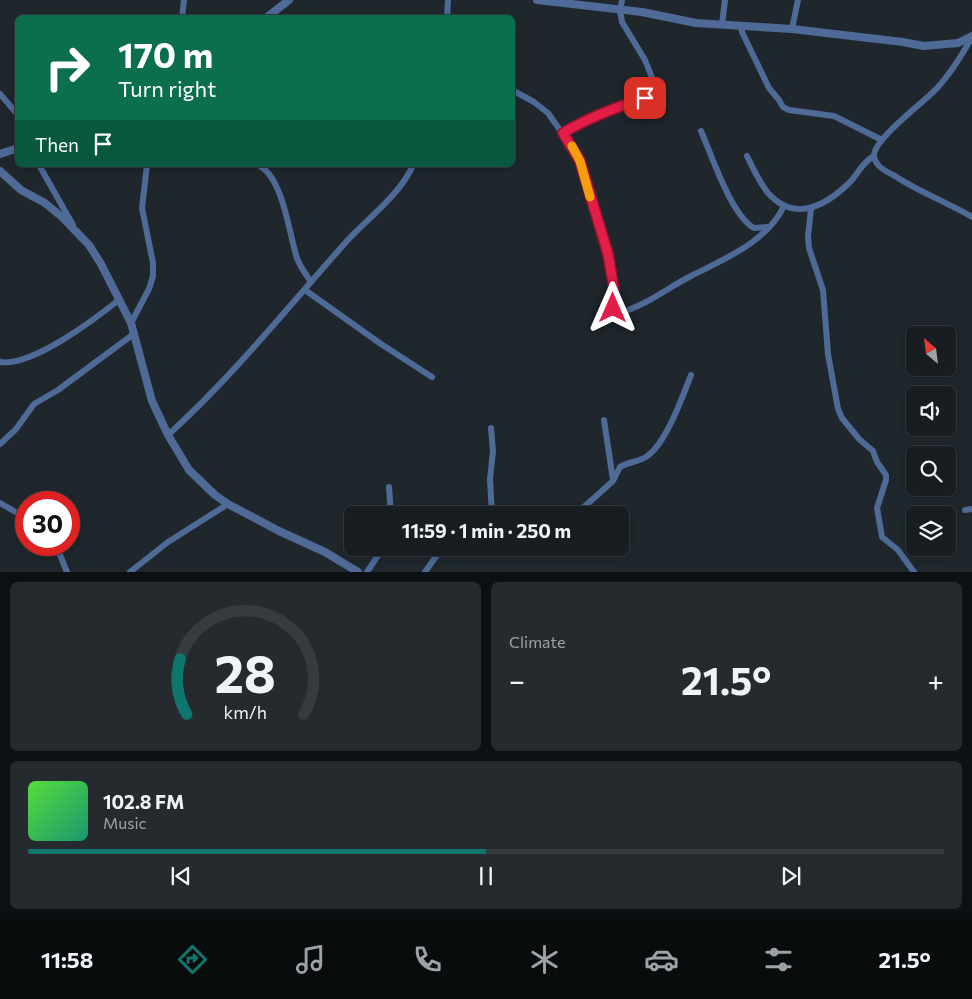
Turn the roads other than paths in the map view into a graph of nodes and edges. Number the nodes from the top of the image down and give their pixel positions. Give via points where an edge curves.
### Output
1 (184, 0) edge
2 (289, 0) edge
3 (448, 0) edge
4 (537, 0) edge
5 (622, 0) edge
6 (725, 0) edge
7 (798, 0) edge
8 (620, 10) junction
9 (182, 15) edge
10 (270, 15) edge
11 (447, 15) edge
12 (722, 24) junction
13 (741, 26) junction
14 (792, 30) junction
15 (972, 37) edge
16 (515, 92) edge
17 (0, 94) edge
18 (15, 112) edge
19 (700, 131) dead end
20 (563, 133) junction
21 (882, 140) junction
22 (15, 149) edge
23 (0, 154) edge
24 (746, 156) dead end
25 (874, 156) junction
26 (40, 167) edge
27 (146, 167) edge
28 (261, 167) edge
29 (412, 167) edge
30 (0, 171) edge
31 (784, 206) junction
32 (811, 209) junction
33 (972, 217) edge
34 (768, 227) junction
35 (74, 228) junction
36 (311, 282) junction
37 (305, 290) junction
38 (120, 299) junction
39 (608, 319) junction
40 (131, 323) junction
41 (599, 323) dead end
42 (135, 333) junction
43 (0, 362) edge
44 (691, 375) dead end
45 (432, 376) dead end
46 (604, 420) dead end
47 (491, 428) dead end
48 (168, 434) junction
49 (0, 444) edge
50 (613, 481) junction
51 (389, 487) dead end
52 (0, 503) edge
53 (228, 504) junction
54 (390, 506) edge
55 (492, 506) edge
56 (586, 506) edge
57 (15, 512) edge
58 (60, 556) edge
59 (378, 556) edge
60 (436, 556) edge
61 (67, 572) edge
62 (130, 572) edge
63 (358, 572) edge
64 (367, 572) edge
65 (425, 572) edge
66 (914, 572) edge

1 - 9 street
2 - 10 street
3 - 11 street
4 - 8 street
5 - 8 street
6 - 12 street
7 - 14 street
8 - 12 street via 696,23
8 - 20 street via 622,22 645,60 658,93 579,123
12 - 13 street
13 - 14 street
13 - 21 street via 764,80 783,107 834,116
14 - 15 street via 924,46 958,43
15 - 21 street via 957,64 937,89
16 - 20 street via 540,106
17 - 18 street
19 - 34 street via 741,217 754,228
20 - 39 street via 580,161 608,254 615,297
21 - 25 street
22 - 23 street
24 - 31 street via 767,192
25 - 32 street via 864,163 849,184
25 - 33 street via 878,165 913,188
26 - 35 street
27 - 40 street via 142,208 153,263 152,276 149,289
28 - 36 street via 273,180 288,221 296,257
29 - 36 street via 391,196
30 - 35 street via 12,184 45,203
31 - 32 street
31 - 34 street
32 - 66 street via 809,248 823,290 828,354 838,409 886,472 877,508 882,537 898,550
34 - 39 street via 724,260
35 - 38 street via 89,245
36 - 37 street
37 - 45 street
37 - 48 street via 225,380
38 - 40 street
38 - 43 street via 47,348 21,360
39 - 41 street
40 - 42 street
42 - 48 street via 149,394
42 - 49 street via 34,404
44 - 50 street via 661,440 645,458 620,466
46 - 50 street
47 - 55 street
48 - 53 street via 189,470
50 - 56 street
51 - 54 street
52 - 57 street
53 - 62 street via 168,542
53 - 63 street
58 - 61 street
59 - 64 street
60 - 65 street

